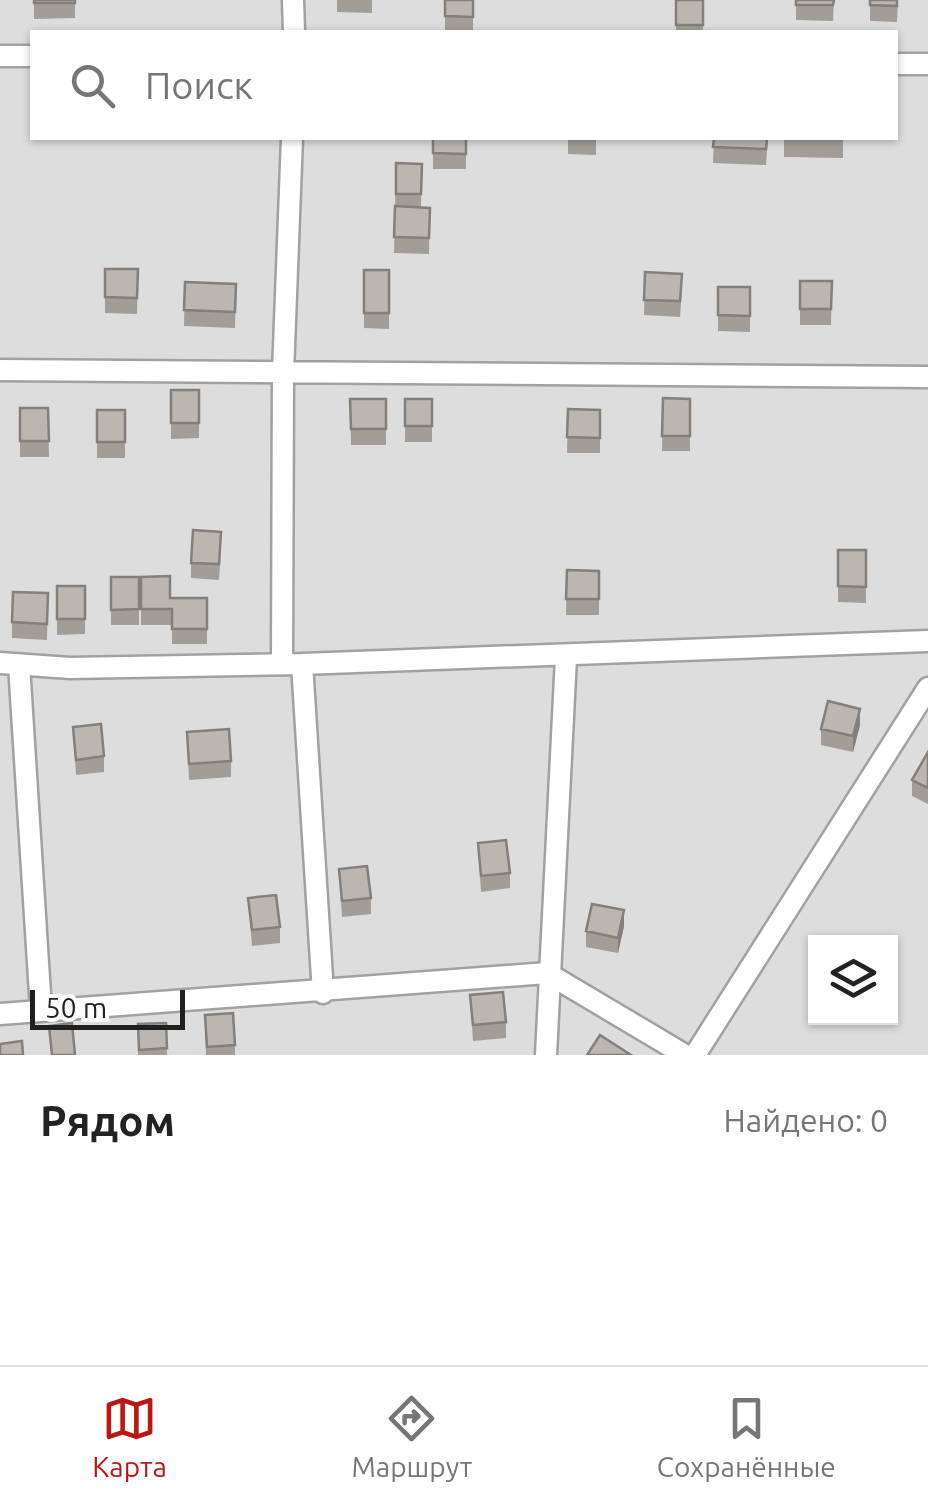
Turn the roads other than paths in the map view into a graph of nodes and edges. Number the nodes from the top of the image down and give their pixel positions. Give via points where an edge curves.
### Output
1 (293, 0) edge
2 (294, 30) edge
3 (0, 56) edge
4 (30, 56) edge
5 (898, 64) edge
6 (928, 64) edge
7 (292, 140) edge
8 (0, 370) edge
9 (284, 373) junction
10 (928, 377) edge
11 (928, 641) edge
12 (566, 657) junction
13 (10, 664) edge
14 (292, 664) junction
15 (928, 688) edge
16 (547, 973) junction
17 (322, 993) junction
18 (41, 1010) junction
19 (0, 1014) edge
20 (546, 1055) edge
21 (686, 1055) edge
22 (695, 1055) edge

1 - 2 street
3 - 4 street
5 - 6 street
7 - 9 street
8 - 9 street
9 - 10 street
9 - 14 street
11 - 12 street
12 - 14 street
12 - 16 street
13 - 14 street
13 - 18 street
14 - 17 street
15 - 22 street
16 - 17 street
16 - 20 street
16 - 21 street
17 - 18 street
18 - 19 street

